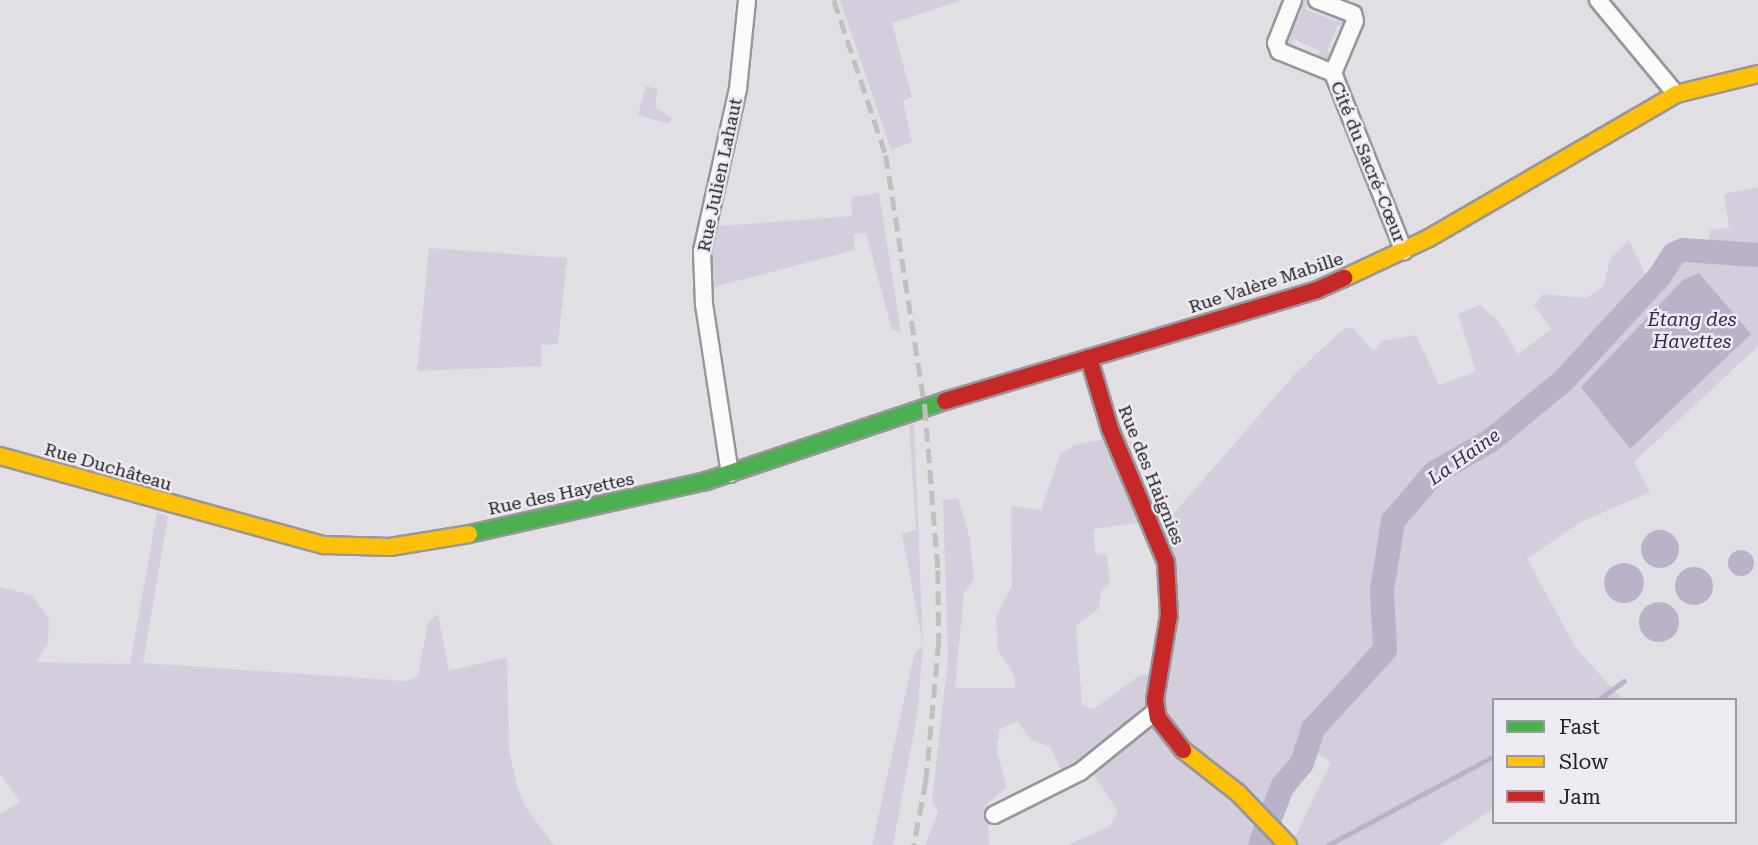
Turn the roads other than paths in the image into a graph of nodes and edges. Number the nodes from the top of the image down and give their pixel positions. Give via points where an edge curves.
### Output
1 (747, 0) edge
2 (1293, 0) edge
3 (1317, 0) edge
4 (1598, 0) edge
5 (1333, 73) junction
6 (1758, 75) edge
7 (1676, 94) junction
8 (1404, 251) junction
9 (1088, 358) junction
10 (917, 410) joint
11 (0, 456) edge
12 (730, 474) junction
13 (204, 515) joint
14 (1156, 711) junction
15 (994, 816) dead end
16 (1288, 845) edge

1 - 12 street, Rue Julien Lahaut via 738,89 702,251 704,305
2 - 5 street, Cité du Sacré-Cœur via 1276,43 1279,51
3 - 5 street, Cité du Sacré-Cœur via 1353,14
4 - 7 street
5 - 8 street, Cité du Sacré-Cœur
6 - 7 street, Rue Valère Mabille
7 - 8 street, Rue Valère Mabille
8 - 9 street, Rue Valère Mabille via 1317,290
9 - 10 street, Rue Valère Mabille
9 - 14 street, Rue des Haignies via 1110,429 1166,562 1169,615
10 - 12 street, Rue des Hayettes
11 - 13 street, Rue Duchâteau
12 - 13 street, Rue des Hayettes via 448,539 390,547 324,545
14 - 15 street via 1080,772
14 - 16 street via 1173,741 1263,816

